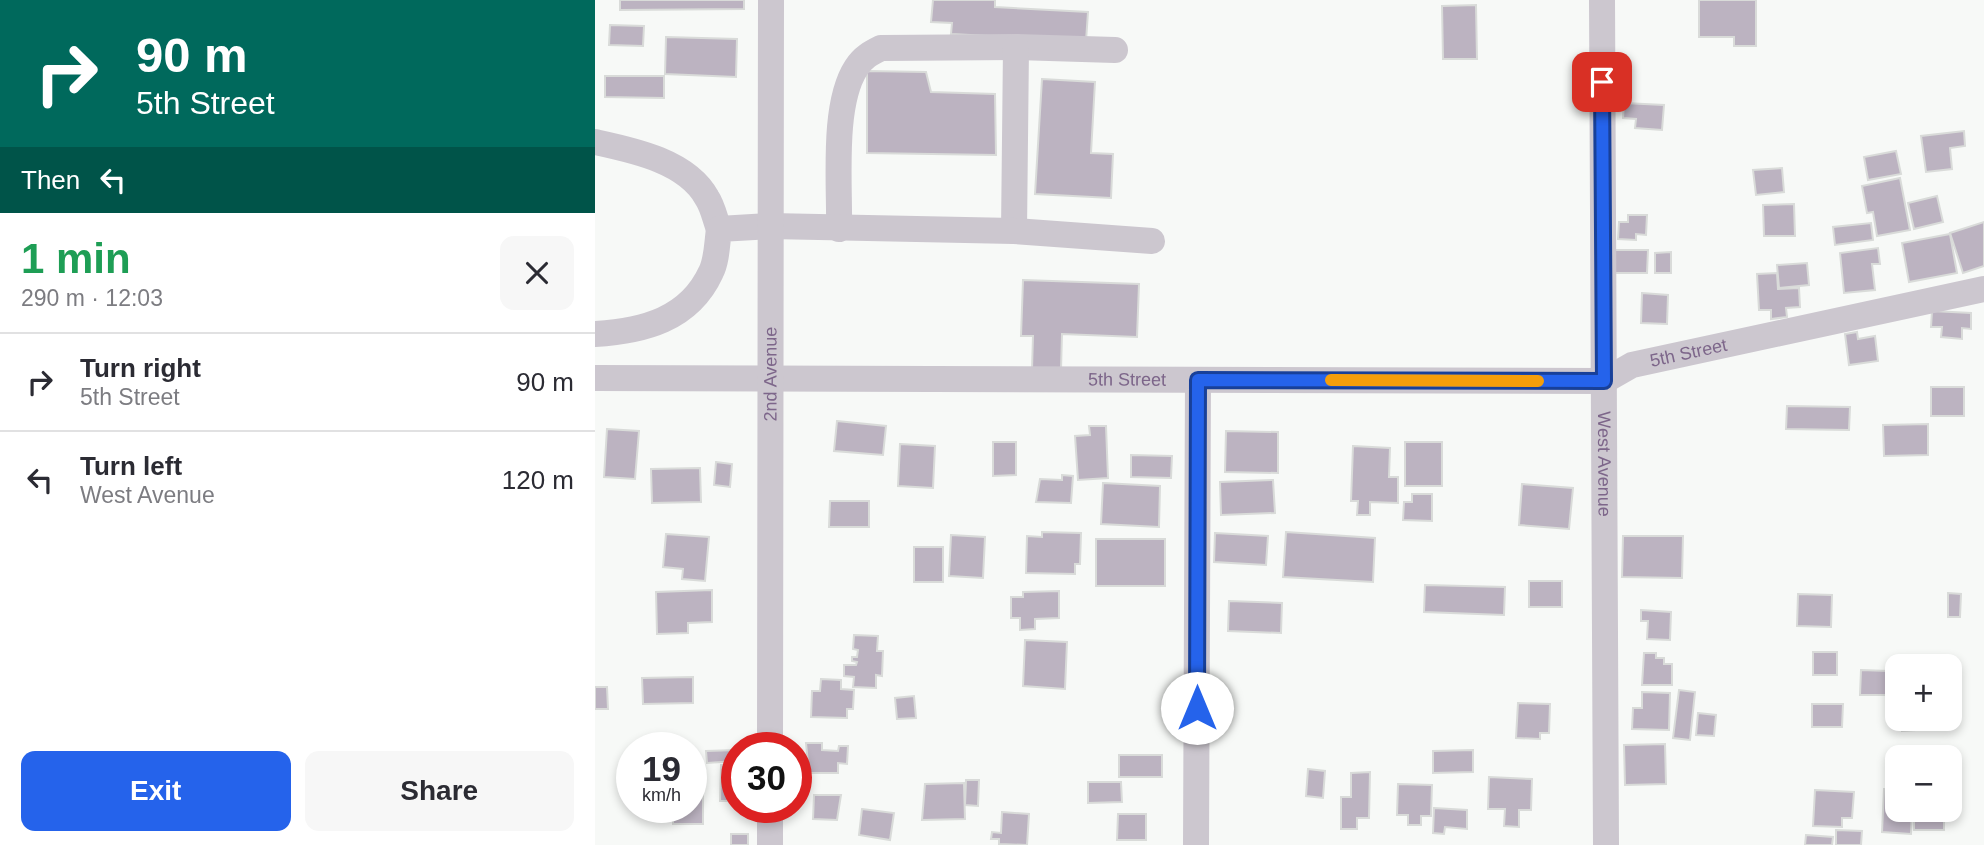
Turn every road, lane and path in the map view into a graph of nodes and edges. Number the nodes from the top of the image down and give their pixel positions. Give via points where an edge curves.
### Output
1 (771, 0) edge
2 (1602, 0) edge
3 (1017, 47) junction
4 (1115, 50) dead end
5 (595, 142) edge
6 (770, 226) junction
7 (719, 229) junction
8 (839, 229) junction
9 (1014, 231) junction
10 (1152, 241) dead end
11 (1984, 289) edge
12 (595, 334) edge
13 (595, 378) edge
14 (770, 379) junction
15 (1198, 380) junction
16 (1604, 381) junction
17 (770, 732) edge
18 (770, 823) edge
19 (770, 845) edge
20 (1196, 845) edge
21 (1606, 845) edge

1 - 6 street, 2nd Avenue
2 - 16 street, West Avenue
3 - 4 street
3 - 8 street via 881,48 866,56 855,69 843,110
3 - 9 street
5 - 7 street via 642,152 682,173 707,196
6 - 7 street
6 - 8 street
6 - 14 street, 2nd Avenue
7 - 12 street via 712,271 693,301 666,321 629,332
8 - 9 street
9 - 10 street
11 - 16 street, 5th Street via 1632,365
13 - 14 street, 5th Street
14 - 15 street, 5th Street
14 - 17 street, 2nd Avenue
15 - 16 street, 5th Street
15 - 20 street
16 - 21 street, West Avenue
18 - 19 street

